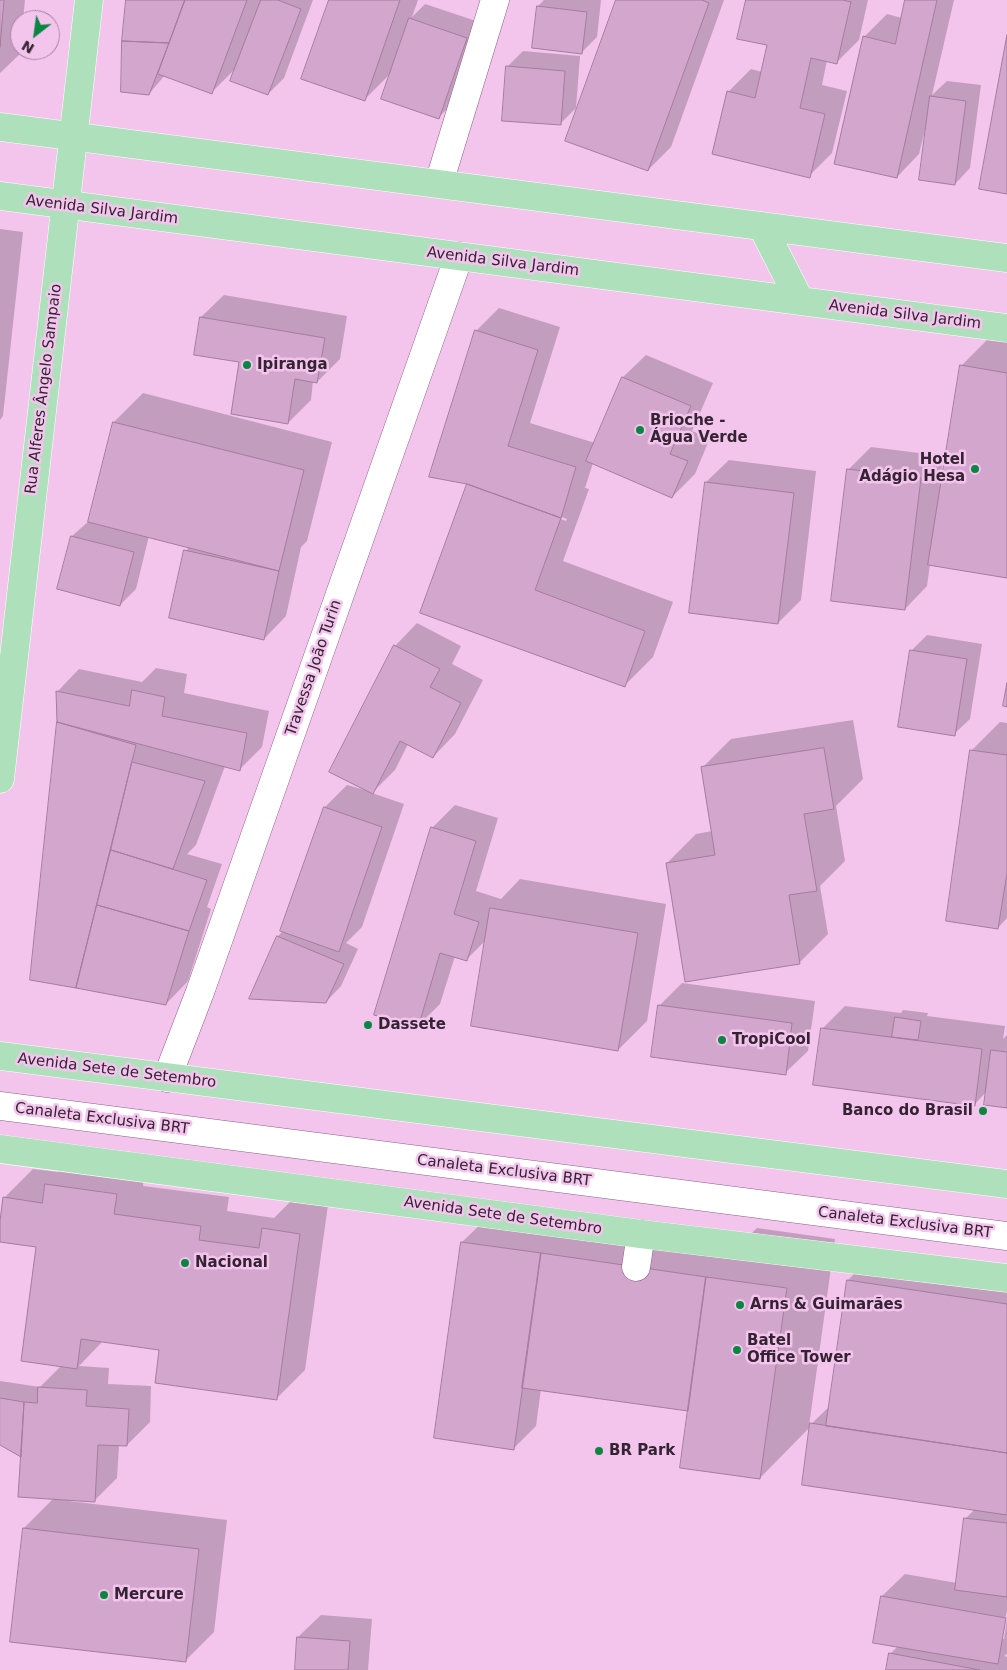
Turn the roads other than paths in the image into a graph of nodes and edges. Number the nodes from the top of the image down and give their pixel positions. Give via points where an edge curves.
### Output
1 (89, 0) edge
2 (495, 0) edge
3 (0, 127) edge
4 (73, 136) junction
5 (439, 184) junction
6 (0, 196) edge
7 (65, 205) junction
8 (762, 226) junction
9 (459, 256) junction
10 (1007, 258) edge
11 (800, 301) junction
12 (1007, 328) edge
13 (0, 779) edge
14 (0, 1056) edge
15 (168, 1078) junction
16 (0, 1106) edge
17 (0, 1149) edge
18 (1007, 1184) edge
19 (641, 1234) junction
20 (1007, 1236) edge
21 (636, 1267) dead end
22 (1007, 1278) edge

1 - 4 main road, Rua Alferes Ângelo Sampaio
2 - 5 street
3 - 4 main road
4 - 5 main road
4 - 7 main road, Rua Alferes Ângelo Sampaio
5 - 8 main road
6 - 7 main road, Avenida Silva Jardim
7 - 9 main road, Avenida Silva Jardim
7 - 13 main road, Rua Alferes Ângelo Sampaio
8 - 10 main road
8 - 11 main road
9 - 11 main road, Avenida Silva Jardim
9 - 15 street, Travessa João Turin
11 - 12 main road, Avenida Silva Jardim
14 - 15 main road, Avenida Sete de Setembro
15 - 18 main road, Avenida Sete de Setembro
16 - 20 street, Canaleta Exclusiva BRT
17 - 19 main road, Avenida Sete de Setembro
19 - 21 street
19 - 22 main road, Avenida Sete de Setembro

